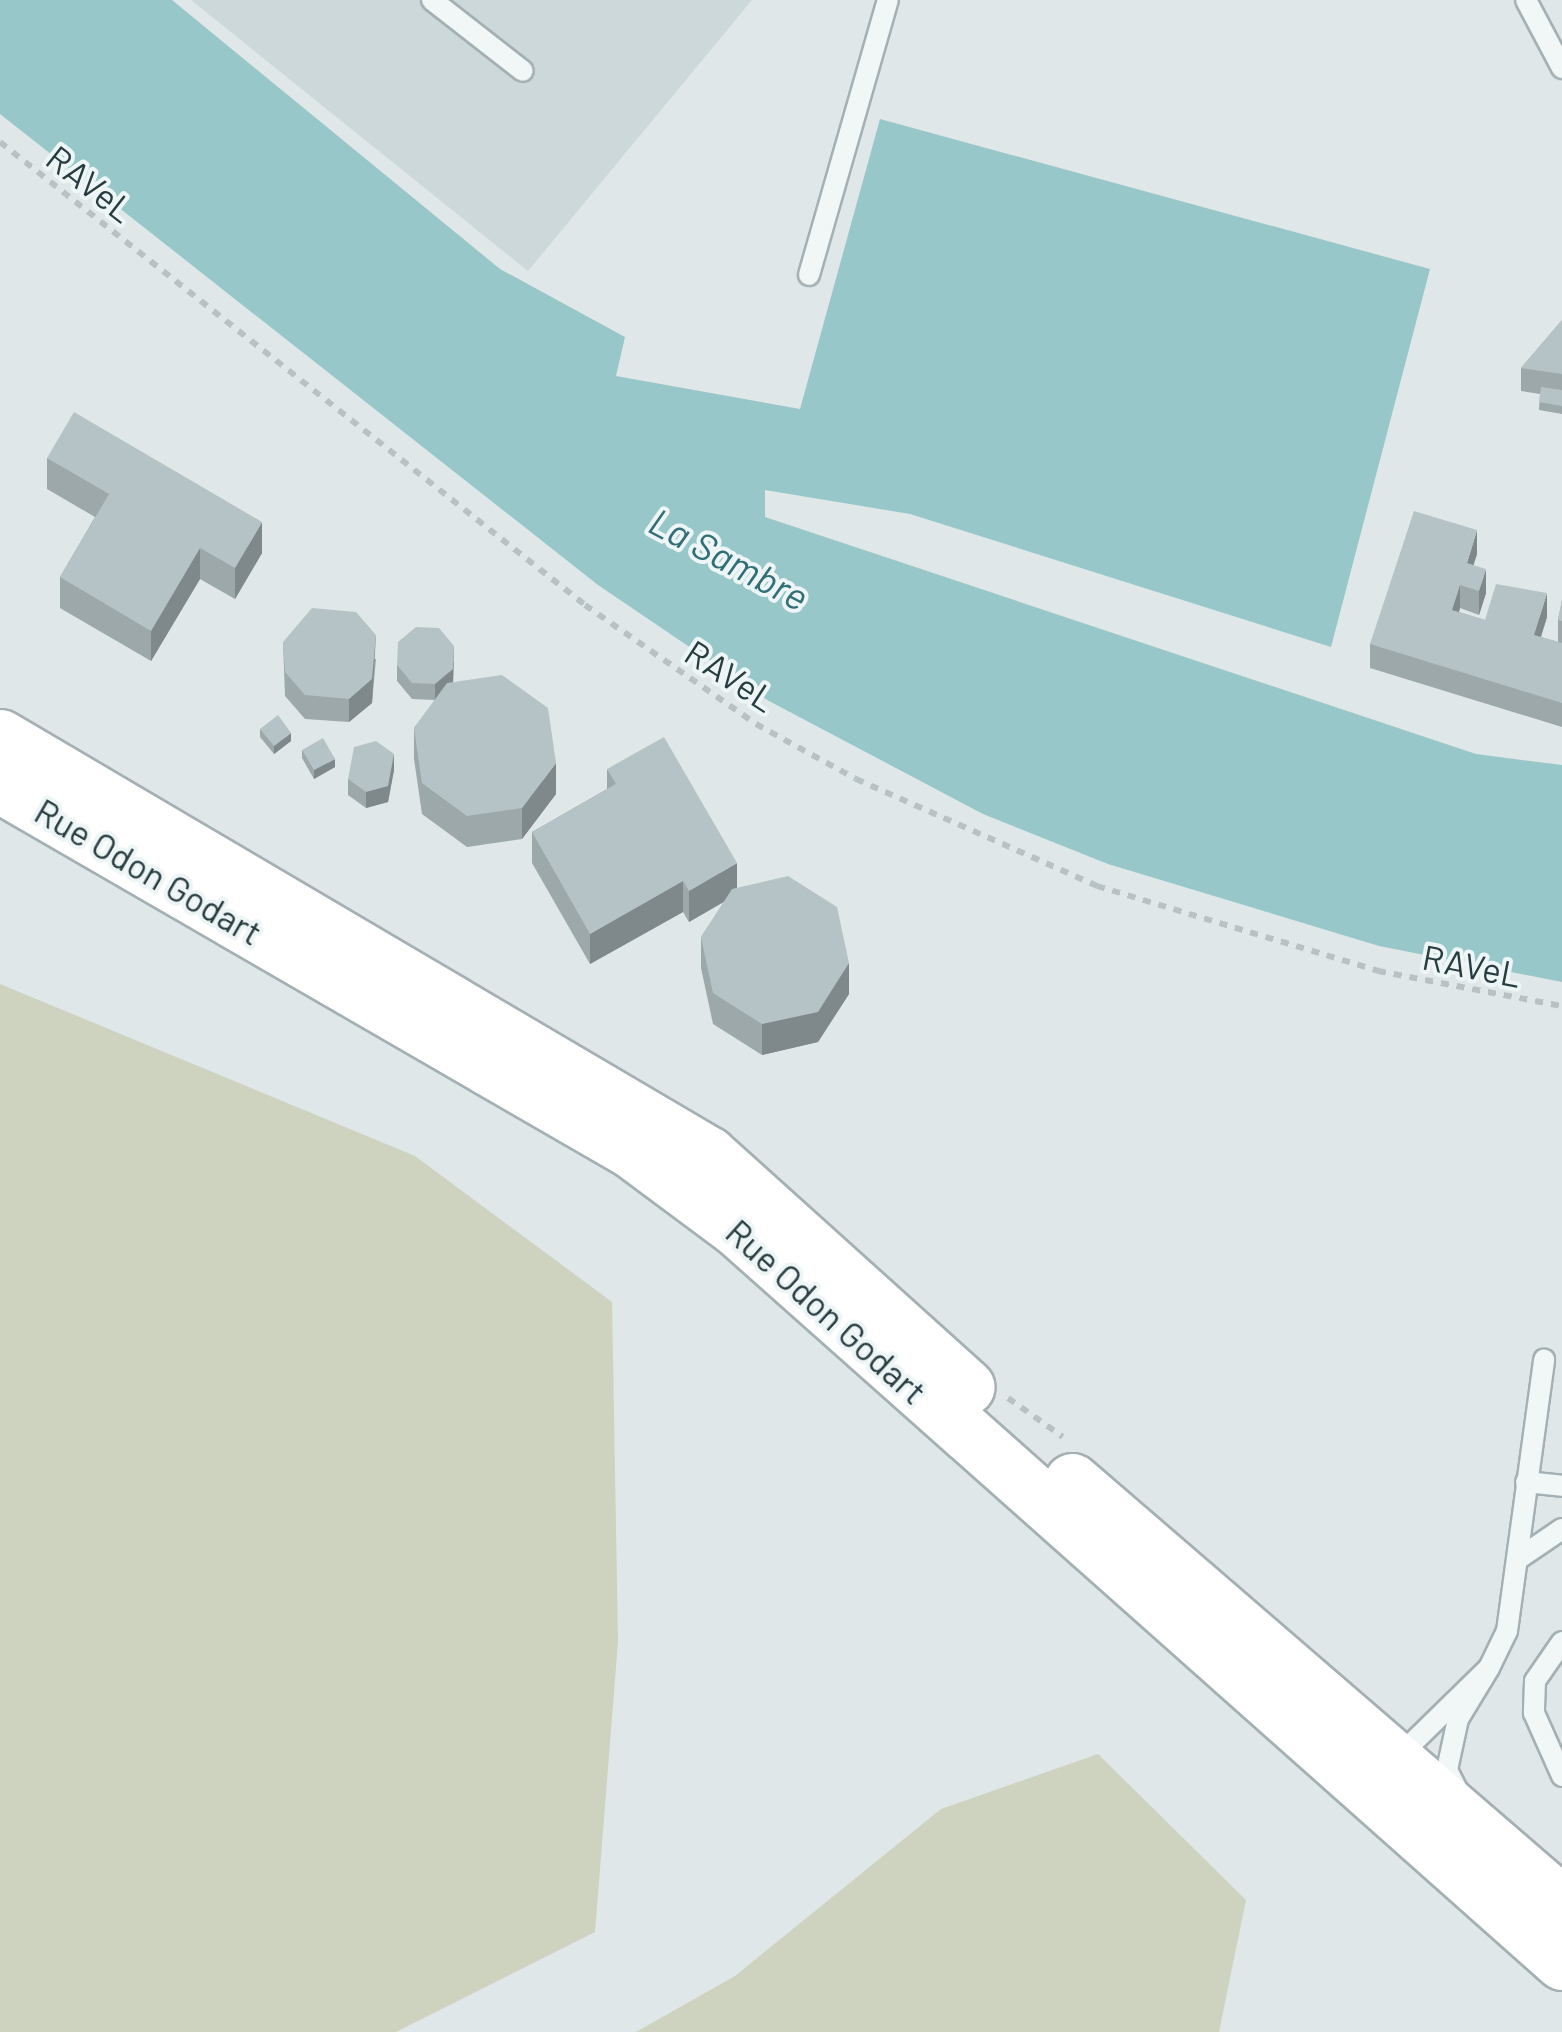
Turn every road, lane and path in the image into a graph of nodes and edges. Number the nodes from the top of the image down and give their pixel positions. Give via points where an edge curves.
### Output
1 (432, 0) edge
2 (888, 0) edge
3 (1526, 0) edge
4 (1562, 68) edge
5 (522, 71) dead end
6 (0, 142) edge
7 (809, 275) dead end
8 (0, 737) edge
9 (0, 785) edge
10 (1562, 1006) edge
11 (1544, 1360) dead end
12 (1526, 1482) junction
13 (1562, 1486) edge
14 (1562, 1529) edge
15 (1518, 1559) junction
16 (1562, 1642) edge
17 (1489, 1668) junction
18 (1379, 1776) junction
19 (1562, 1776) edge
20 (1475, 1828) junction
21 (1562, 1904) edge
22 (1562, 1962) edge

1 - 5 lane
2 - 7 lane
3 - 4 lane
6 - 10 path, RAVeL / RAVeL via 585,605 806,752 1097,886 1378,972
8 - 18 main road, Rue Odon Godart via 708,1154
9 - 18 main road, Rue Odon Godart via 646,1161 736,1228
11 - 12 lane
12 - 13 lane
12 - 15 lane
14 - 15 lane
15 - 17 lane
16 - 19 lane via 1535,1681 1534,1713
17 - 18 lane
17 - 20 lane via 1458,1719 1448,1770
18 - 20 main road, Rue Odon Godart
18 - 22 main road, Rue Odon Godart
20 - 21 main road, Rue Odon Godart

